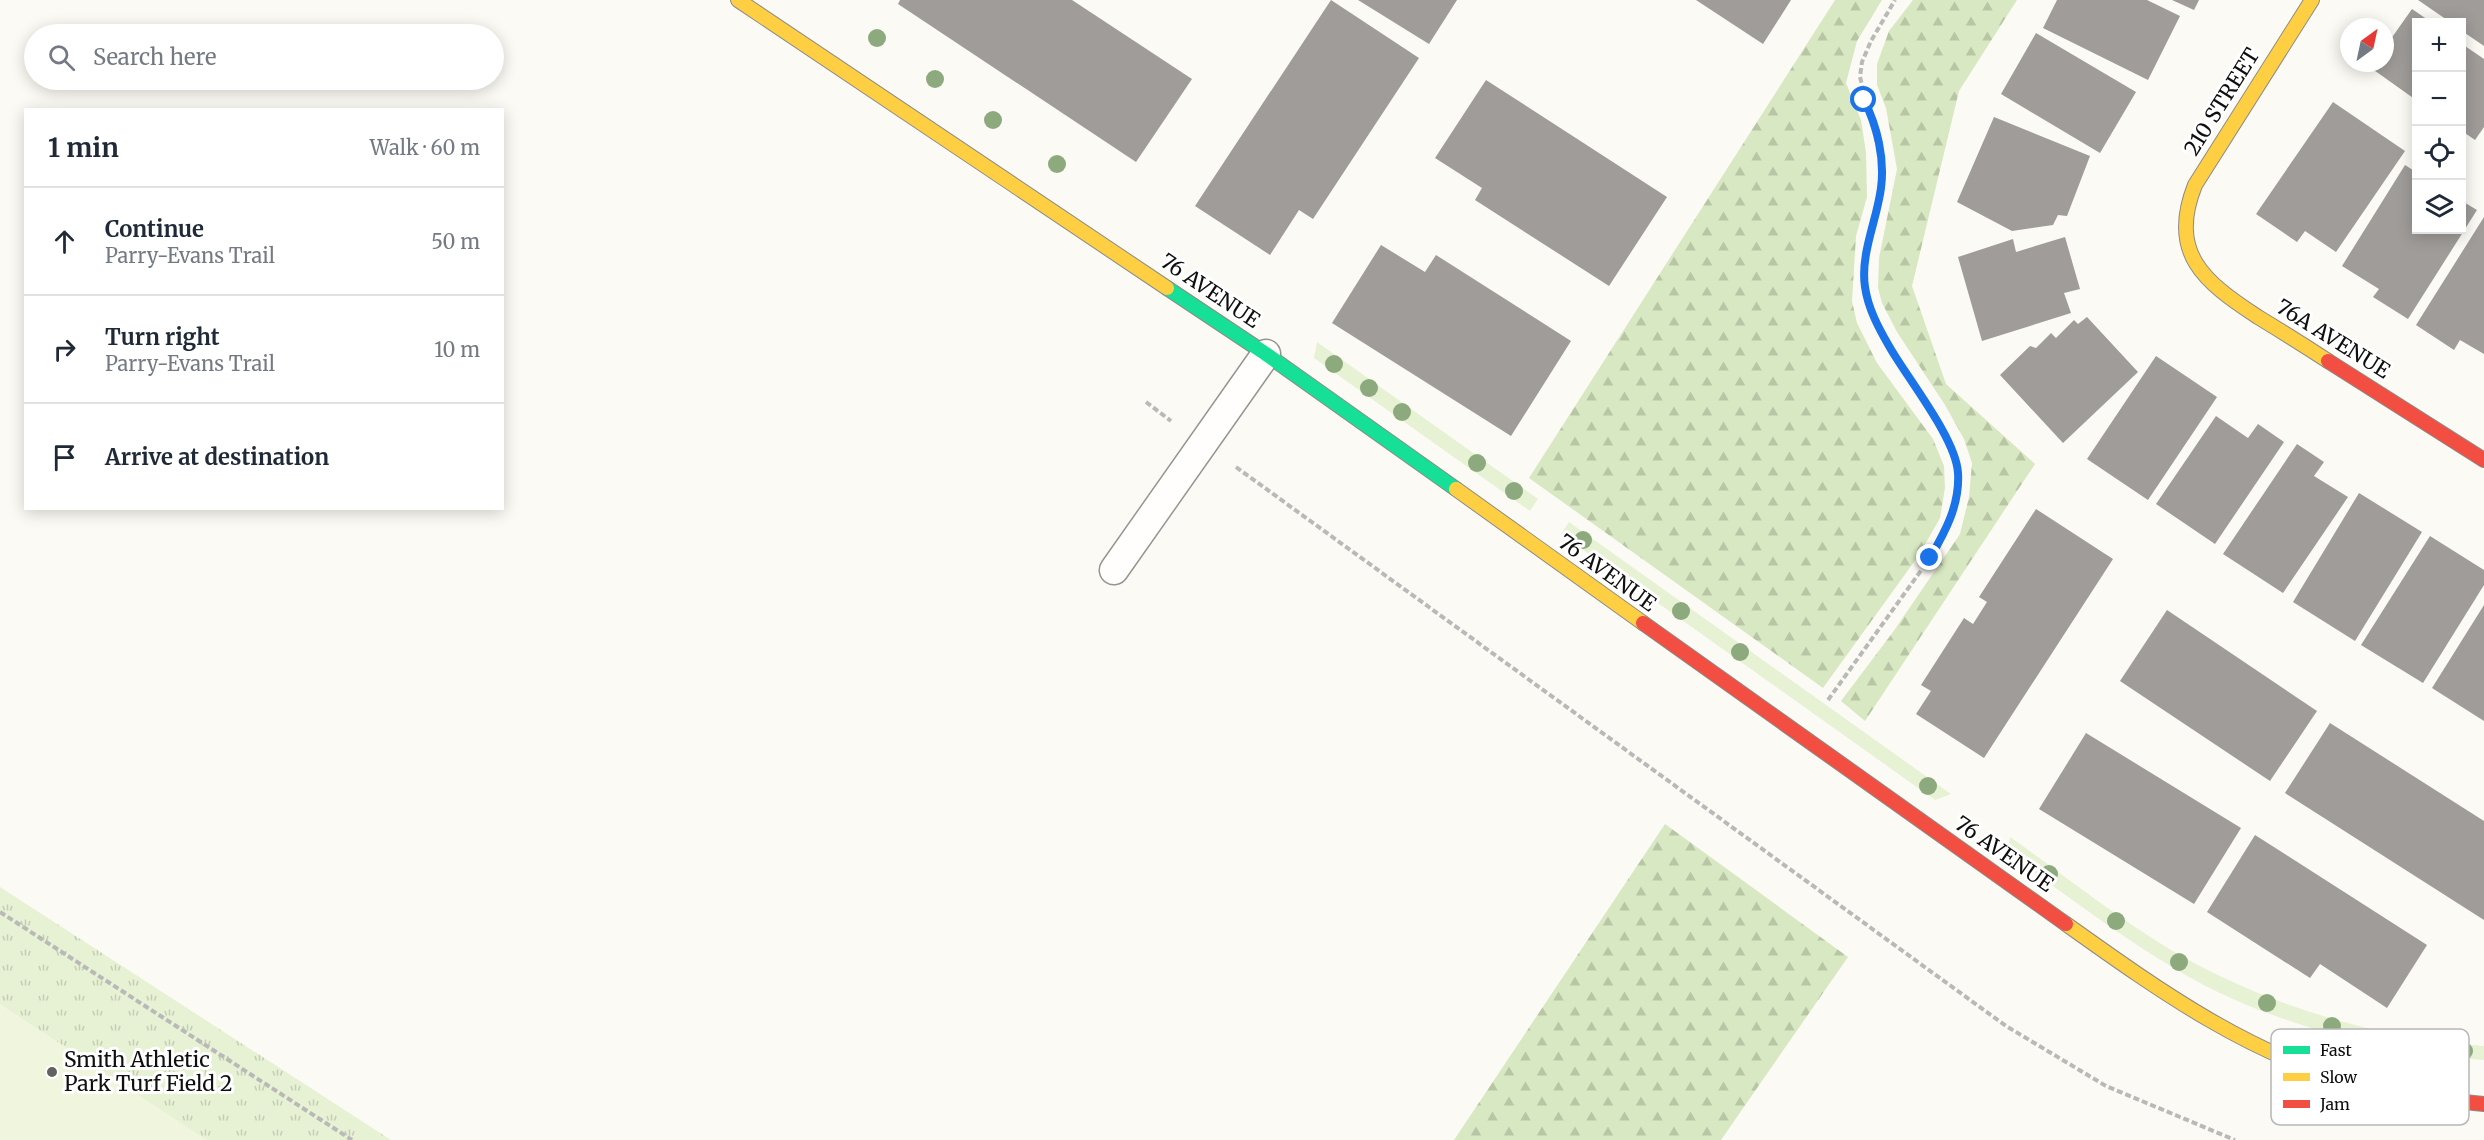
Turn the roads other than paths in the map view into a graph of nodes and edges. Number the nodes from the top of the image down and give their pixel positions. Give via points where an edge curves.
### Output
1 (738, 0) edge
2 (2312, 0) edge
3 (2184, 233) joint
4 (1266, 354) junction
5 (2484, 460) edge
6 (1114, 570) dead end
7 (2271, 1054) edge
8 (2469, 1102) edge
9 (2484, 1104) edge

1 - 4 street, 76 AVENUE
2 - 3 street, 210 STREET via 2195,185 2186,205
3 - 5 street, 76A AVENUE via 2202,276 2221,293
4 - 6 lane
4 - 7 street, 76 AVENUE via 2150,983
8 - 9 street, 76 AVENUE

